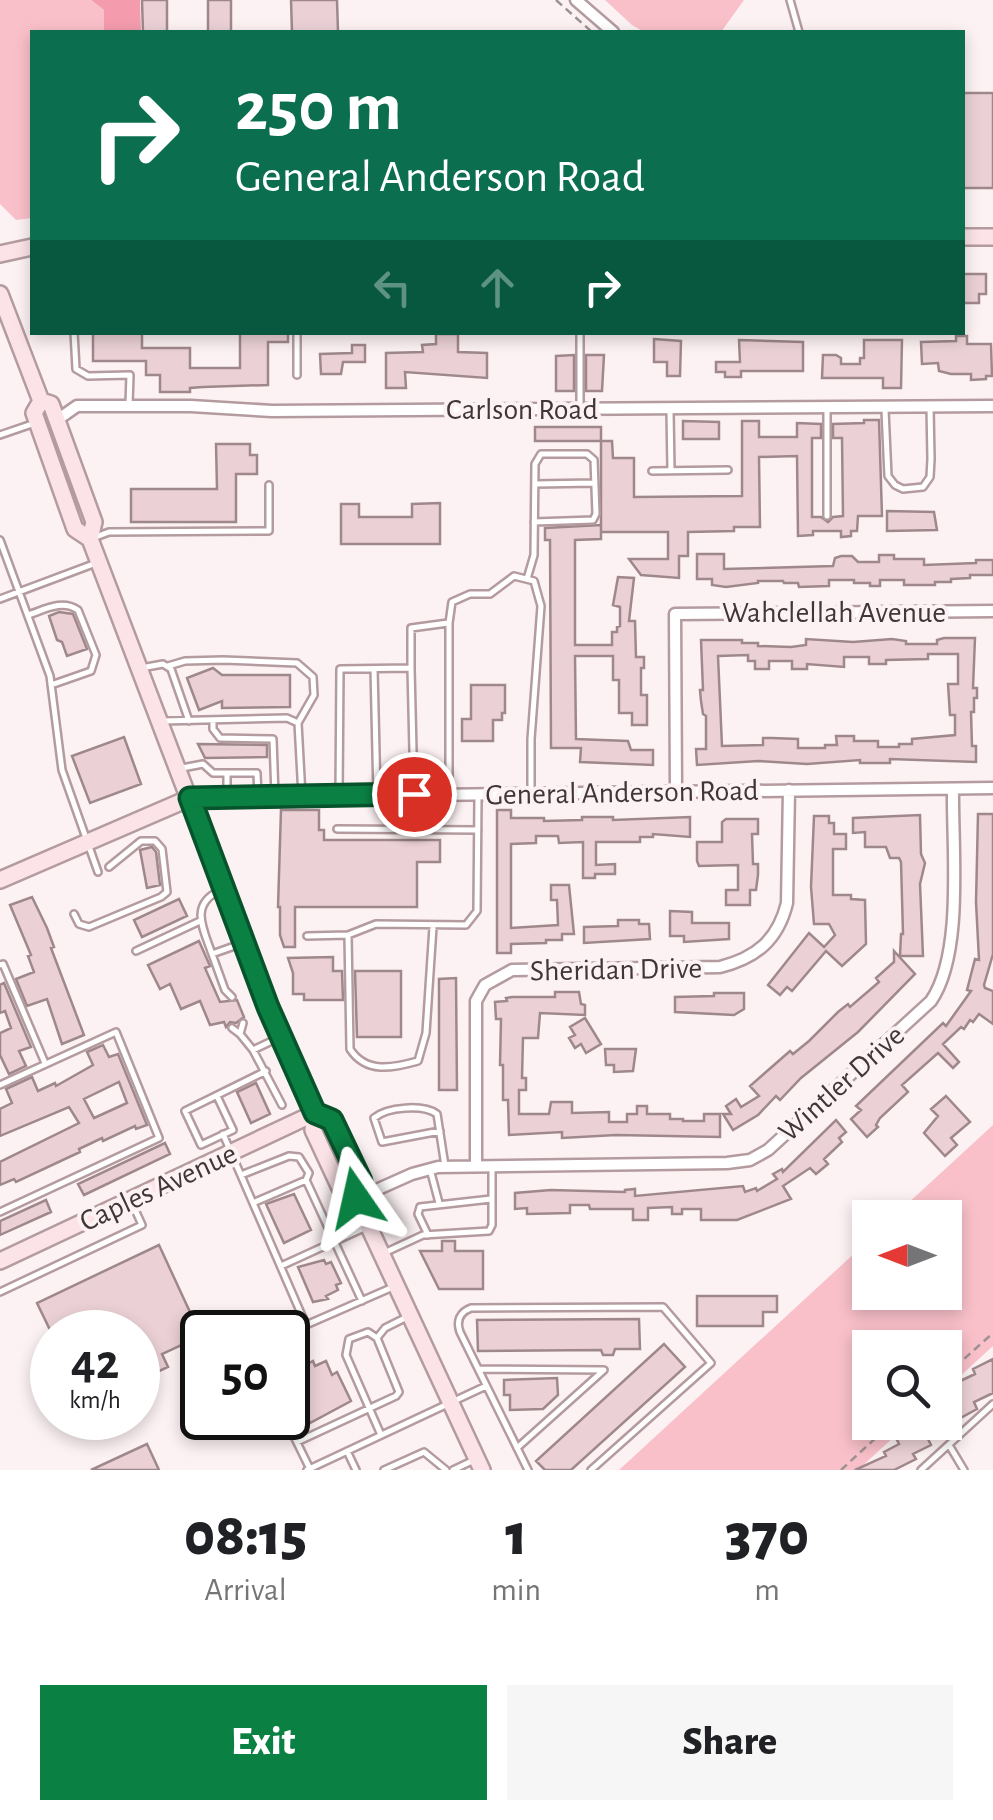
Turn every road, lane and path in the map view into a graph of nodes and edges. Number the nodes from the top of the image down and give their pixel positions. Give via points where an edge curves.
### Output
1 (556, 0) edge
2 (576, 0) edge
3 (790, 0) edge
4 (590, 30) edge
5 (611, 30) edge
6 (799, 30) edge
7 (965, 237) edge
8 (993, 237) edge
9 (30, 247) edge
10 (0, 254) edge
11 (0, 294) edge
12 (74, 335) edge
13 (296, 335) edge
14 (580, 335) edge
15 (297, 374) dead end
16 (41, 401) junction
17 (129, 406) junction
18 (930, 406) junction
19 (993, 406) edge
20 (827, 407) junction
21 (885, 407) junction
22 (580, 408) junction
23 (670, 408) junction
24 (56, 420) junction
25 (37, 422) junction
26 (0, 435) edge
27 (671, 470) junction
28 (728, 470) dead end
29 (652, 471) dead end
30 (595, 483) junction
31 (535, 484) junction
32 (269, 485) dead end
33 (827, 516) dead end
34 (534, 522) junction
35 (90, 539) junction
36 (0, 540) edge
37 (98, 562) junction
38 (527, 579) junction
39 (19, 592) junction
40 (0, 599) edge
41 (993, 611) edge
42 (28, 615) junction
43 (449, 623) junction
44 (139, 668) junction
45 (170, 668) junction
46 (411, 668) junction
47 (374, 669) junction
48 (51, 685) junction
49 (213, 720) junction
50 (189, 721) junction
51 (160, 722) junction
52 (298, 723) junction
53 (178, 768) junction
54 (227, 773) junction
55 (274, 773) junction
56 (257, 774) junction
57 (993, 788) edge
58 (953, 789) junction
59 (790, 790) junction
60 (676, 791) junction
61 (531, 793) junction
62 (414, 794) junction
63 (449, 794) junction
64 (478, 794) junction
65 (339, 795) junction
66 (377, 795) junction
67 (258, 796) junction
68 (275, 796) junction
69 (302, 796) junction
70 (227, 797) junction
71 (190, 798) junction
72 (337, 829) dead end
73 (478, 830) junction
74 (87, 841) junction
75 (109, 868) dead end
76 (98, 872) dead end
77 (0, 880) edge
78 (224, 889) junction
79 (74, 914) dead end
80 (200, 921) junction
81 (432, 926) junction
82 (348, 935) junction
83 (307, 936) dead end
84 (244, 943) junction
85 (136, 951) dead end
86 (212, 954) junction
87 (1, 962) edge
88 (225, 990) junction
89 (232, 997) dead end
90 (222, 1002) dead end
91 (243, 1023) dead end
92 (232, 1028) dead end
93 (240, 1034) junction
94 (281, 1037) junction
95 (253, 1050) junction
96 (46, 1063) junction
97 (266, 1072) junction
98 (0, 1085) edge
99 (218, 1096) junction
100 (282, 1105) dead end
101 (315, 1113) junction
102 (440, 1131) junction
103 (223, 1134) junction
104 (231, 1152) junction
105 (492, 1164) junction
106 (476, 1165) junction
107 (446, 1166) junction
108 (430, 1169) junction
109 (241, 1176) junction
110 (306, 1180) junction
111 (356, 1198) junction
112 (492, 1199) junction
113 (130, 1200) junction
114 (253, 1203) junction
115 (439, 1203) junction
116 (0, 1212) edge
117 (368, 1226) junction
118 (428, 1235) junction
119 (334, 1242) junction
120 (382, 1254) junction
121 (0, 1261) edge
122 (281, 1266) junction
123 (396, 1286) junction
124 (0, 1292) edge
125 (362, 1301) junction
126 (410, 1316) junction
127 (993, 1333) edge
128 (377, 1338) junction
129 (962, 1361) edge
130 (478, 1369) junction
131 (486, 1386) junction
132 (450, 1403) junction
133 (993, 1404) edge
134 (370, 1408) junction
135 (381, 1435) junction
136 (874, 1440) edge
137 (297, 1442) joint
138 (949, 1444) junction
139 (517, 1448) junction
140 (347, 1451) junction
141 (480, 1464) edge
142 (309, 1469) edge
143 (356, 1470) edge
144 (384, 1470) edge
145 (449, 1470) edge
146 (528, 1470) edge
147 (591, 1470) edge
148 (842, 1470) edge
149 (921, 1470) edge
150 (964, 1470) edge

1 - 4 path
2 - 5 street
3 - 6 lane
7 - 8 main road
9 - 10 main road
11 - 16 main road
12 - 17 lane via 76,369 83,375 130,375
13 - 15 lane
14 - 22 lane
16 - 24 main road via 51,404
16 - 25 main road
17 - 22 street, Carlson Road
17 - 24 street, Carlson Road via 77,406
18 - 19 street, Carlson Road
18 - 21 street, Carlson Road
18 - 21 lane via 930,477 910,489 888,476
20 - 21 street, Carlson Road
20 - 23 street, Carlson Road
20 - 33 lane
22 - 23 street, Carlson Road
23 - 27 lane
24 - 35 main road via 94,522
25 - 26 lane
25 - 35 main road via 75,529
27 - 28 lane
27 - 29 lane
30 - 31 lane
30 - 31 lane via 588,454 541,454
30 - 34 lane via 593,520
31 - 34 lane
32 - 35 lane via 269,531 110,532
34 - 38 lane
35 - 37 main road
36 - 39 lane
37 - 39 lane
37 - 44 main road
38 - 43 lane via 514,576 490,594 452,602
38 - 61 lane via 534,581 541,606
39 - 40 lane
39 - 42 lane
41 - 60 street, Wahclellah Avenue via 675,614
42 - 48 lane
42 - 48 lane via 72,606 96,656 91,670
43 - 46 lane via 412,628
43 - 63 lane
44 - 45 lane
44 - 51 main road
45 - 50 lane
45 - 52 lane via 185,662 297,663 313,677 314,695
46 - 47 lane
46 - 62 lane
47 - 65 lane via 340,670
47 - 66 lane
48 - 74 lane via 62,770
49 - 50 lane
49 - 52 lane
49 - 55 lane via 220,738 273,738
50 - 51 lane
51 - 53 main road
52 - 69 lane
53 - 54 lane via 204,764 213,773
53 - 71 main road
54 - 56 lane
54 - 70 lane
55 - 56 lane
55 - 68 lane
56 - 67 lane
57 - 58 street, General Anderson Road
58 - 59 street, General Anderson Road
58 - 105 street, Wintler Drive via 951,943 941,986 768,1150 727,1163
59 - 60 street, General Anderson Road
59 - 106 street, Sheridan Drive via 788,903 776,934 743,961 720,967 512,970 485,985 476,1001
60 - 61 street, General Anderson Road
61 - 64 street, General Anderson Road
62 - 63 street, General Anderson Road
62 - 66 street, General Anderson Road
63 - 64 street, General Anderson Road
64 - 73 lane
65 - 66 street, General Anderson Road
65 - 69 street, General Anderson Road
67 - 68 street, General Anderson Road
67 - 70 street, General Anderson Road
68 - 69 street, General Anderson Road
70 - 71 street, General Anderson Road
71 - 74 main road
71 - 78 main road
72 - 73 lane
73 - 81 lane via 477,911 466,925
74 - 76 lane
74 - 77 main road
75 - 79 lane via 142,841 155,842 162,849 167,892 92,926 82,926
78 - 80 lane via 204,901
78 - 84 main road
80 - 85 lane
80 - 86 lane
81 - 82 lane via 376,924
81 - 82 lane via 426,1033 418,1061 400,1066 374,1068 350,1049
82 - 83 lane
84 - 86 lane
84 - 94 main road
86 - 88 lane
87 - 96 lane
88 - 89 lane
88 - 90 lane
91 - 93 lane
92 - 93 lane
93 - 95 lane
94 - 95 lane
94 - 101 main road
95 - 97 lane
96 - 98 lane
96 - 116 lane via 116,1032 159,1138
97 - 99 lane
97 - 100 lane
99 - 103 lane via 232,1130
99 - 103 lane via 185,1111 201,1146
101 - 104 main road, Caples Avenue
101 - 111 main road via 313,1130 341,1190
102 - 102 lane via 429,1108 374,1118 382,1142
102 - 107 lane
103 - 104 lane
104 - 109 lane
104 - 113 main road, Caples Avenue
105 - 106 street, Wintler Drive
105 - 112 lane
106 - 107 street, Wintler Drive
107 - 108 street, Wintler Drive
108 - 111 street, Wintler Drive
108 - 115 lane
109 - 110 lane via 289,1156 299,1157
109 - 114 lane
110 - 114 lane
110 - 119 lane
111 - 117 main road
112 - 115 lane
112 - 118 lane via 488,1231
113 - 121 main road, Caples Avenue
113 - 124 lane via 142,1225
114 - 122 lane
115 - 118 lane via 419,1208
117 - 119 lane
117 - 120 main road
118 - 120 lane
119 - 122 lane
119 - 125 lane
120 - 123 main road
122 - 125 lane via 306,1325
123 - 125 lane
123 - 126 main road
126 - 128 lane
126 - 132 main road
127 - 129 path
128 - 134 lane via 398,1392
128 - 134 lane via 368,1332 346,1346
130 - 131 lane
130 - 139 lane via 604,1370
130 - 147 lane via 458,1327 470,1308 663,1308 711,1363
131 - 132 lane
131 - 139 lane
132 - 135 lane
132 - 141 main road
133 - 138 lane
134 - 135 lane
134 - 137 lane
135 - 140 lane
136 - 148 path
137 - 142 lane
138 - 149 lane
138 - 150 lane
139 - 146 lane
140 - 142 lane
140 - 143 lane
141 - 145 lane
144 - 145 lane via 424,1452

